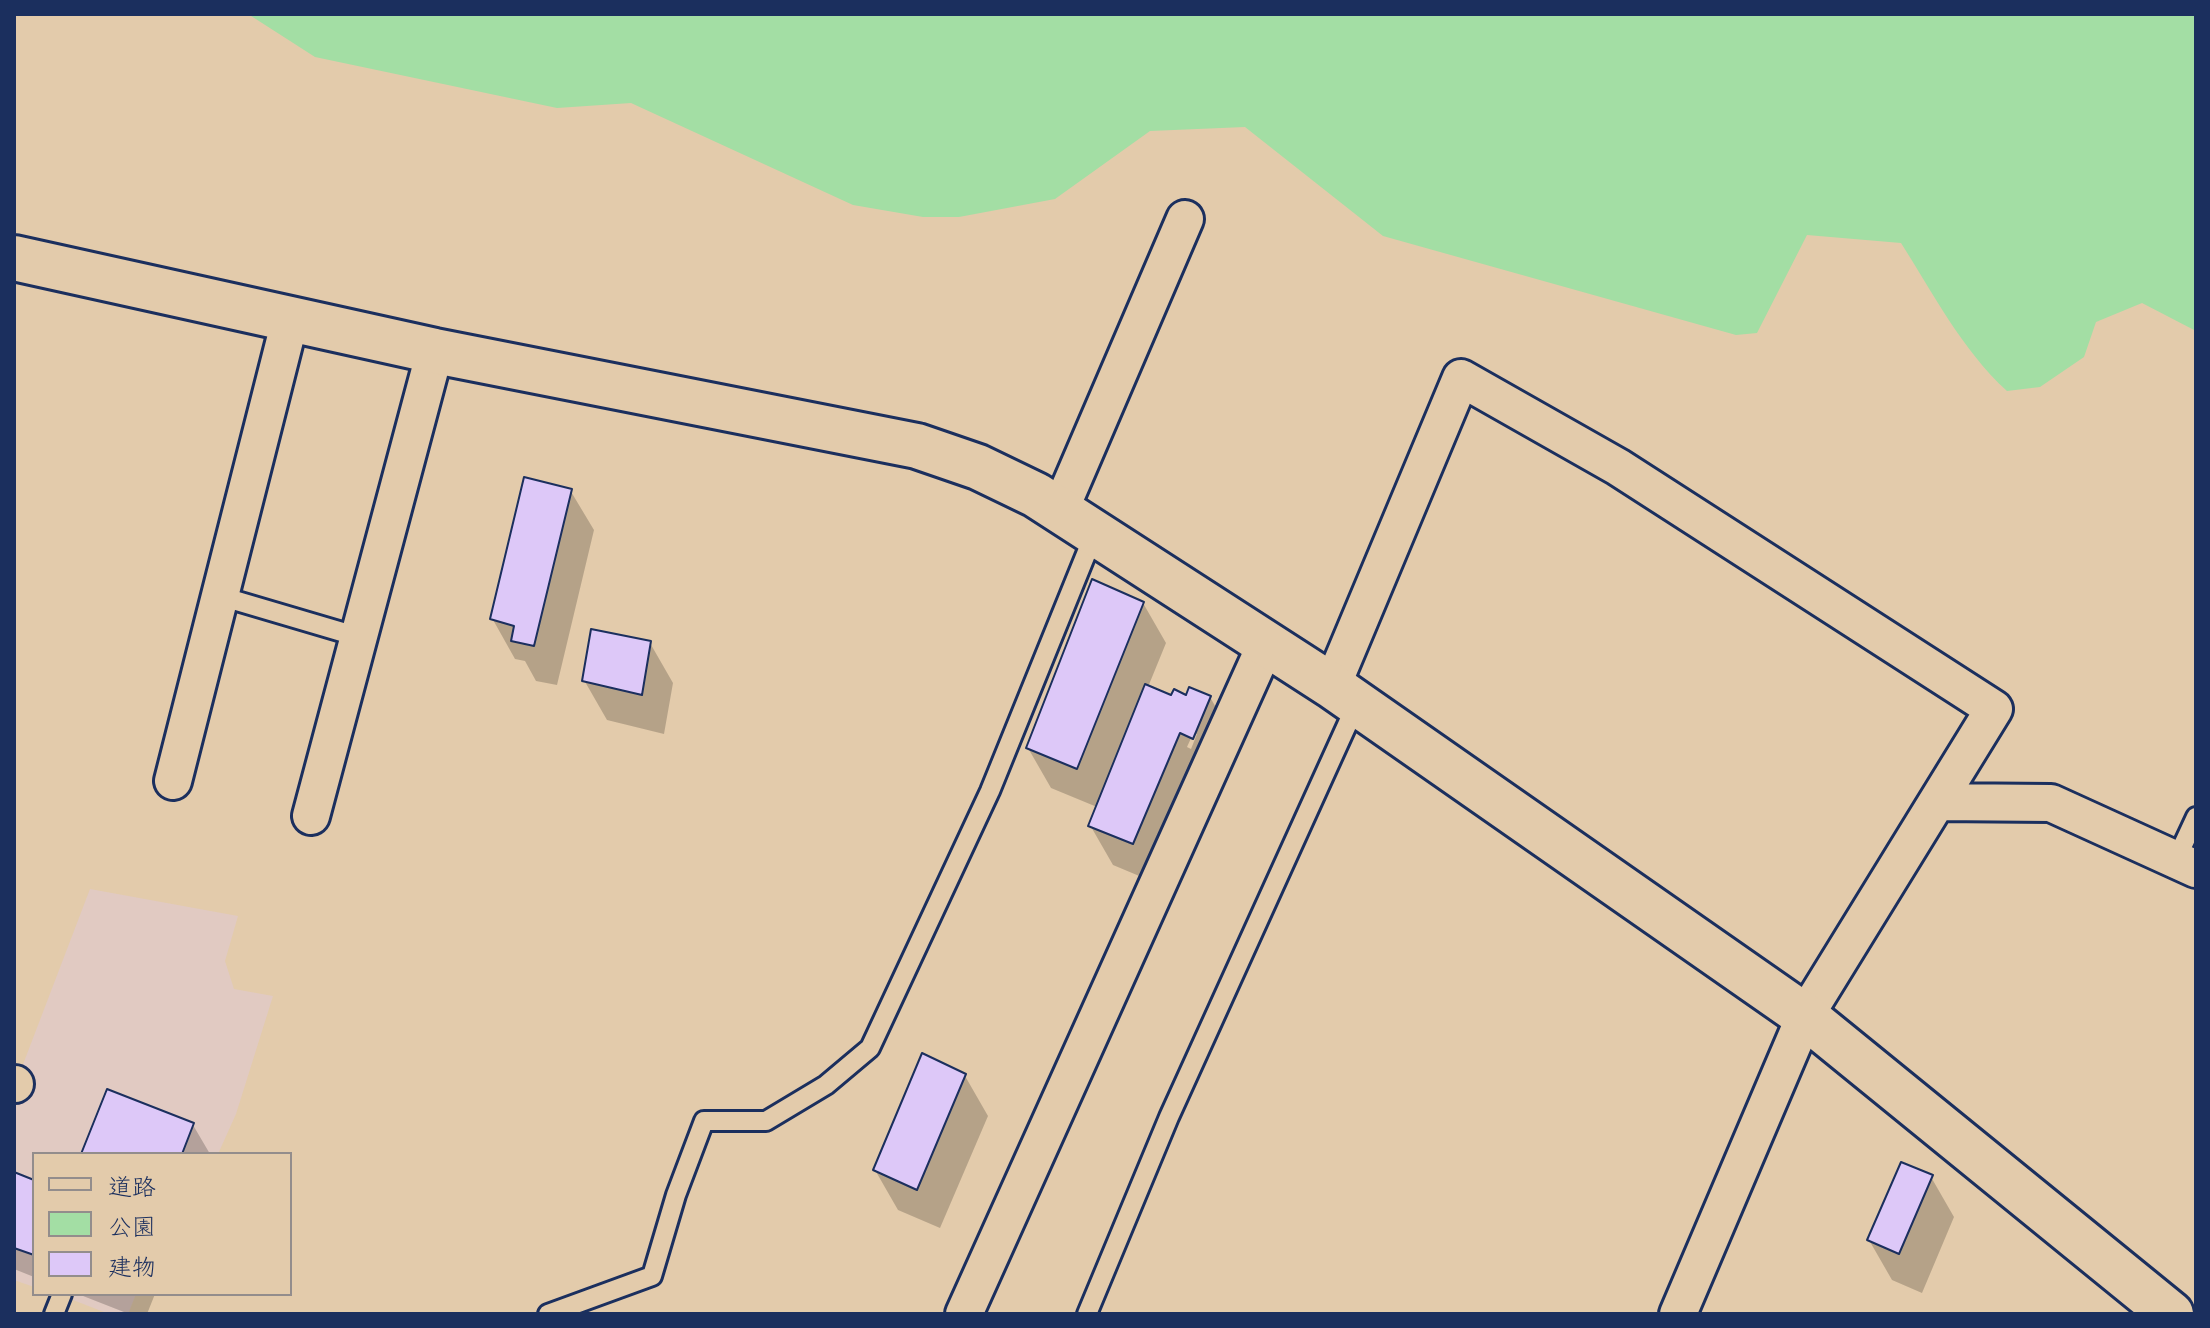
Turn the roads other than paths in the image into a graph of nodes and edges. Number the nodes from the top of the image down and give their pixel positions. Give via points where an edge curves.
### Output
1 (1185, 219) dead end
2 (14, 258) edge
3 (290, 320) junction
4 (435, 351) junction
5 (1077, 521) junction
6 (220, 596) junction
7 (359, 637) junction
8 (1266, 644) junction
9 (1344, 694) junction
10 (173, 781) dead end
11 (1938, 802) junction
12 (311, 816) dead end
13 (2196, 817) edge
14 (2186, 864) edge
15 (1805, 1016) junction
16 (548, 1314) edge
17 (964, 1314) edge
18 (1087, 1314) edge
19 (1678, 1314) edge
20 (2171, 1314) edge

1 - 5 street
2 - 3 street
3 - 4 street
3 - 6 street
4 - 5 street via 917,446 978,467
4 - 7 street
5 - 8 street
5 - 16 lane via 990,791 870,1048 826,1085 766,1121 704,1121 652,1276
6 - 7 lane
6 - 10 street
7 - 12 street
8 - 9 street
8 - 17 street
9 - 11 street via 1461,378 1618,467 1994,709
9 - 15 street
9 - 18 lane
11 - 14 street via 2051,803
11 - 15 street
13 - 14 lane
15 - 19 street
15 - 20 street

